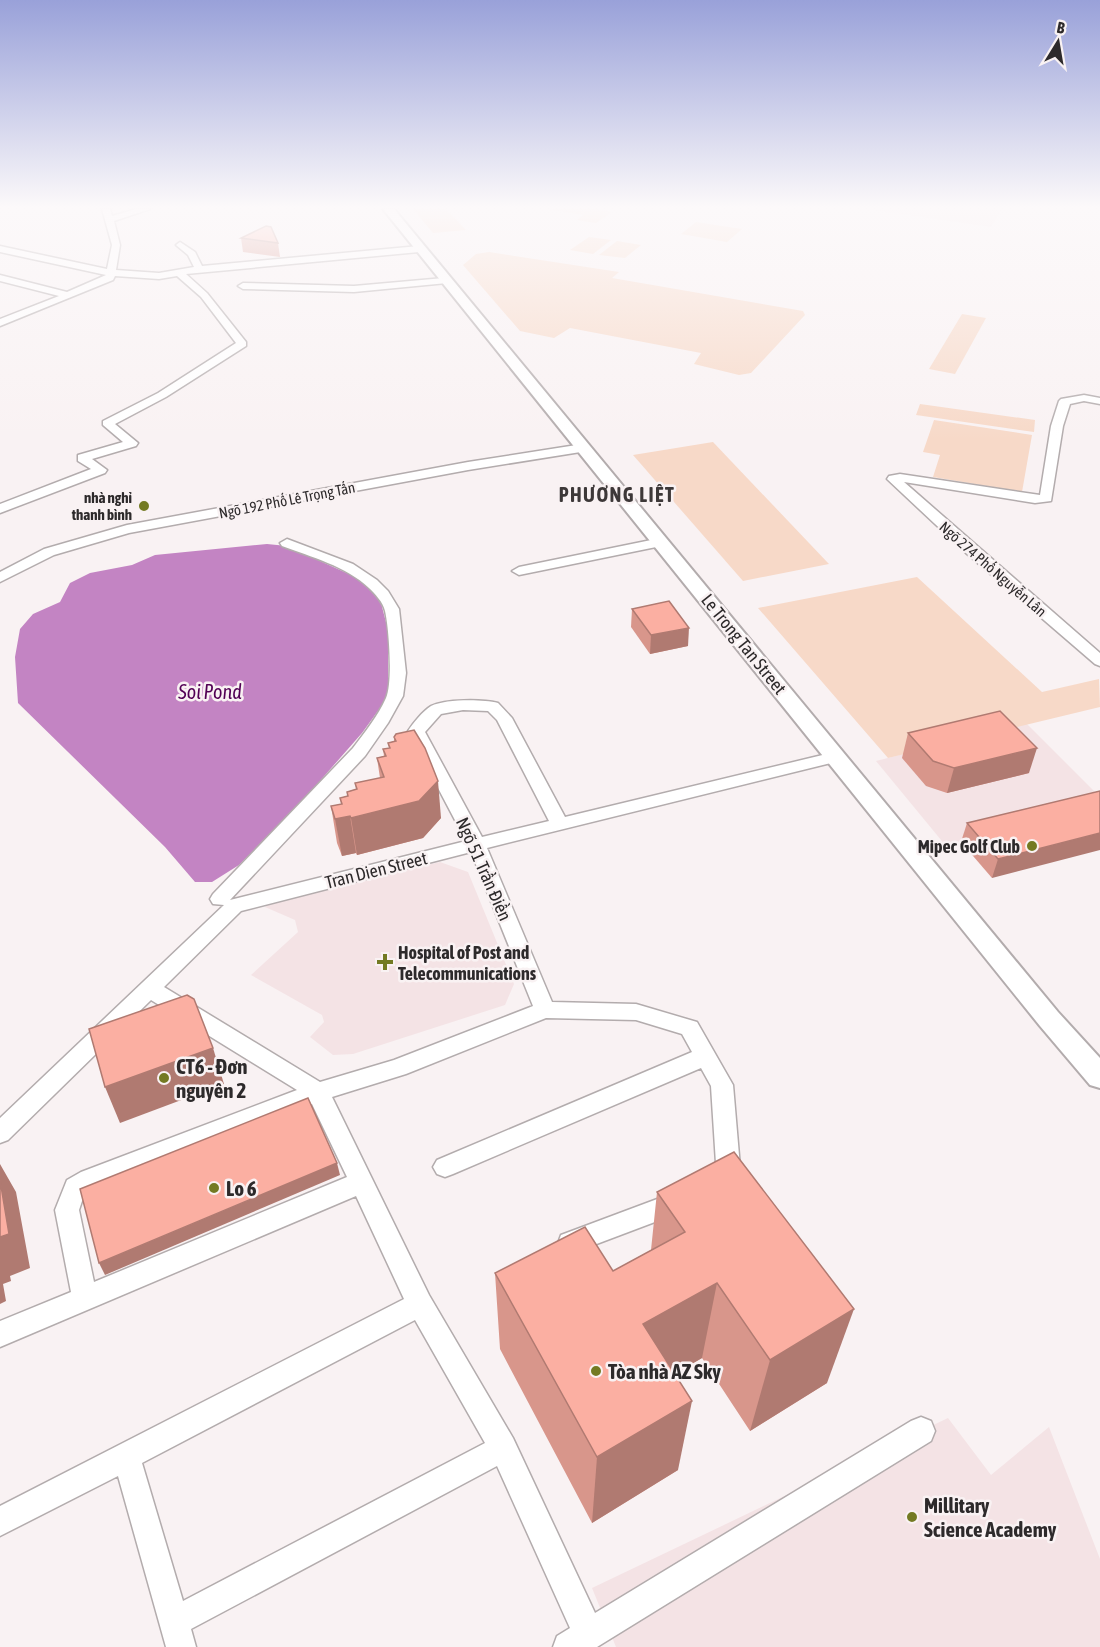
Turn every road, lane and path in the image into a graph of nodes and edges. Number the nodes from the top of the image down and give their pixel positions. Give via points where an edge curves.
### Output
1 (33, 286) edge
2 (91, 286) edge
3 (194, 286) edge
4 (243, 286) dead end
5 (389, 286) edge
6 (448, 286) edge
7 (68, 295) junction
8 (0, 323) edge
9 (1100, 401) edge
10 (583, 448) junction
11 (343, 476) dead end
12 (351, 488) junction
13 (3, 511) edge
14 (661, 542) junction
15 (287, 543) dead end
16 (519, 571) dead end
17 (0, 578) edge
18 (1100, 661) edge
19 (835, 757) junction
20 (560, 825) junction
21 (477, 845) junction
22 (220, 899) dead end
23 (150, 989) junction
24 (545, 1010) junction
25 (705, 1056) junction
26 (1100, 1077) edge
27 (318, 1092) junction
28 (0, 1133) edge
29 (445, 1167) dead end
30 (360, 1183) junction
31 (544, 1253) edge
32 (85, 1297) junction
33 (420, 1304) junction
34 (0, 1334) edge
35 (921, 1431) dead end
36 (503, 1448) junction
37 (126, 1456) junction
38 (0, 1522) edge
39 (177, 1634) edge
40 (578, 1641) edge

1 - 7 street
2 - 7 street
3 - 13 street via 242,344 152,401 108,423 132,443 82,458 101,470
4 - 5 street via 354,289
6 - 10 main road, Le Trong Tan Street
7 - 8 street
9 - 18 street, Ngõ 274 Phố Nguyễn Lân via 1065,401 1057,426 1046,498 893,479
10 - 12 street, Ngõ 192 Phố Lê Trọng Tấn
10 - 14 main road, Le Trong Tan Street
11 - 12 street
12 - 17 street, Ngõ 192 Phố Lê Trọng Tấn via 111,533 49,552
14 - 16 street
14 - 19 main road, Le Trong Tan Street
15 - 22 street via 348,567 383,594 392,609 398,673 395,696 359,752
19 - 20 street, Tran Dien Street
19 - 26 main road, Le Trong Tan Street
20 - 21 street, Tran Dien Street
20 - 21 street, Ngõ 51 Trần Điền via 504,718 492,706 463,705 436,710 416,731
21 - 23 street, Tran Dien Street via 235,906
21 - 24 street, Ngõ 51 Trần Điền
23 - 27 street
23 - 28 street, Tran Dien Street
24 - 25 street via 636,1012 689,1028
24 - 27 street via 398,1068
25 - 29 street
25 - 31 street via 722,1085 711,1190
27 - 30 street
27 - 32 street via 89,1179 75,1188 67,1210
30 - 32 street
30 - 33 street
32 - 34 street
33 - 36 street
33 - 37 street
35 - 40 street
36 - 39 street
36 - 40 street
37 - 38 street
37 - 39 street

